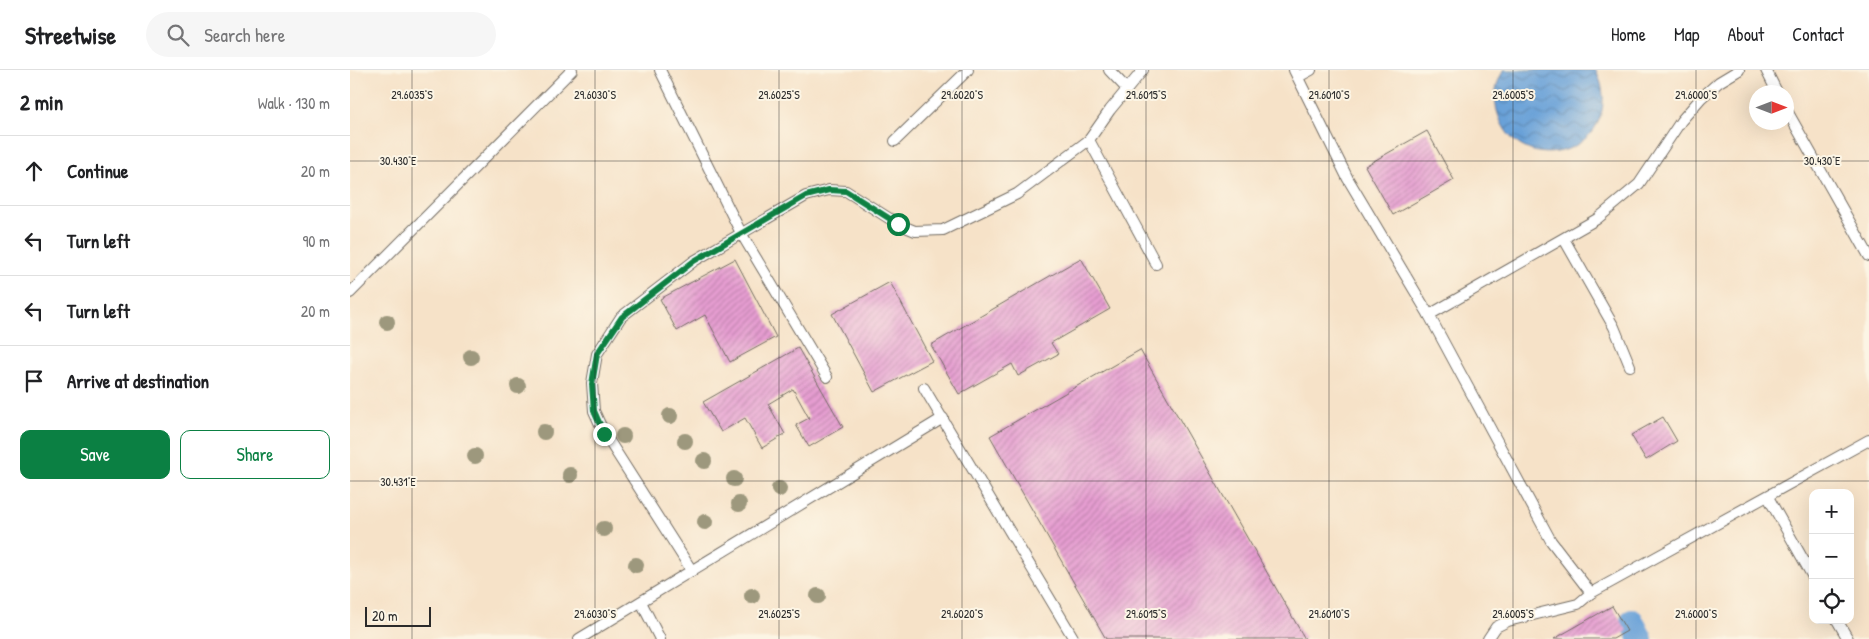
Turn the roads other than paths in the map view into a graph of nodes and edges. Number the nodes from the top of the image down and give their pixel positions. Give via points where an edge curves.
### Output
1 (572, 70) edge
2 (660, 70) edge
3 (671, 70) edge
4 (968, 70) edge
5 (1108, 70) edge
6 (1143, 70) edge
7 (1311, 70) edge
8 (1740, 70) edge
9 (1766, 70) edge
10 (1296, 74) edge
11 (665, 80) junction
12 (1774, 85) edge
13 (1127, 89) junction
14 (1794, 123) edge
15 (1089, 140) junction
16 (895, 141) dead end
17 (742, 233) junction
18 (1564, 239) junction
19 (1869, 256) edge
20 (1156, 264) dead end
21 (350, 292) edge
22 (1430, 316) junction
23 (1630, 366) dead end
24 (827, 377) dead end
25 (924, 388) dead end
26 (943, 418) junction
27 (1869, 440) edge
28 (1768, 497) junction
29 (1809, 570) edge
30 (692, 571) junction
31 (1590, 594) junction
32 (641, 602) junction
33 (1839, 624) edge
34 (579, 639) edge
35 (660, 639) edge
36 (1074, 639) edge
37 (1488, 639) edge
38 (1848, 639) edge

1 - 21 lane
2 - 11 lane
3 - 11 lane
4 - 16 lane
5 - 13 lane
6 - 13 lane
7 - 10 lane
8 - 18 lane via 1701,98 1681,121 1639,184 1597,219
9 - 12 lane
10 - 22 lane via 1348,179
11 - 17 lane
13 - 15 lane
14 - 19 lane
15 - 17 lane via 1017,194 942,230 915,231 846,191 829,190 806,196
15 - 20 lane
17 - 24 lane
17 - 30 lane via 694,261 622,317 597,354 592,384 594,411 604,434
18 - 22 lane
18 - 23 lane via 1614,327
22 - 31 lane via 1551,541
25 - 26 lane
26 - 30 lane
26 - 36 lane
27 - 28 lane
28 - 29 lane
28 - 31 lane
30 - 32 lane
31 - 37 lane via 1578,604 1496,626
32 - 34 lane
32 - 35 lane
33 - 38 lane

